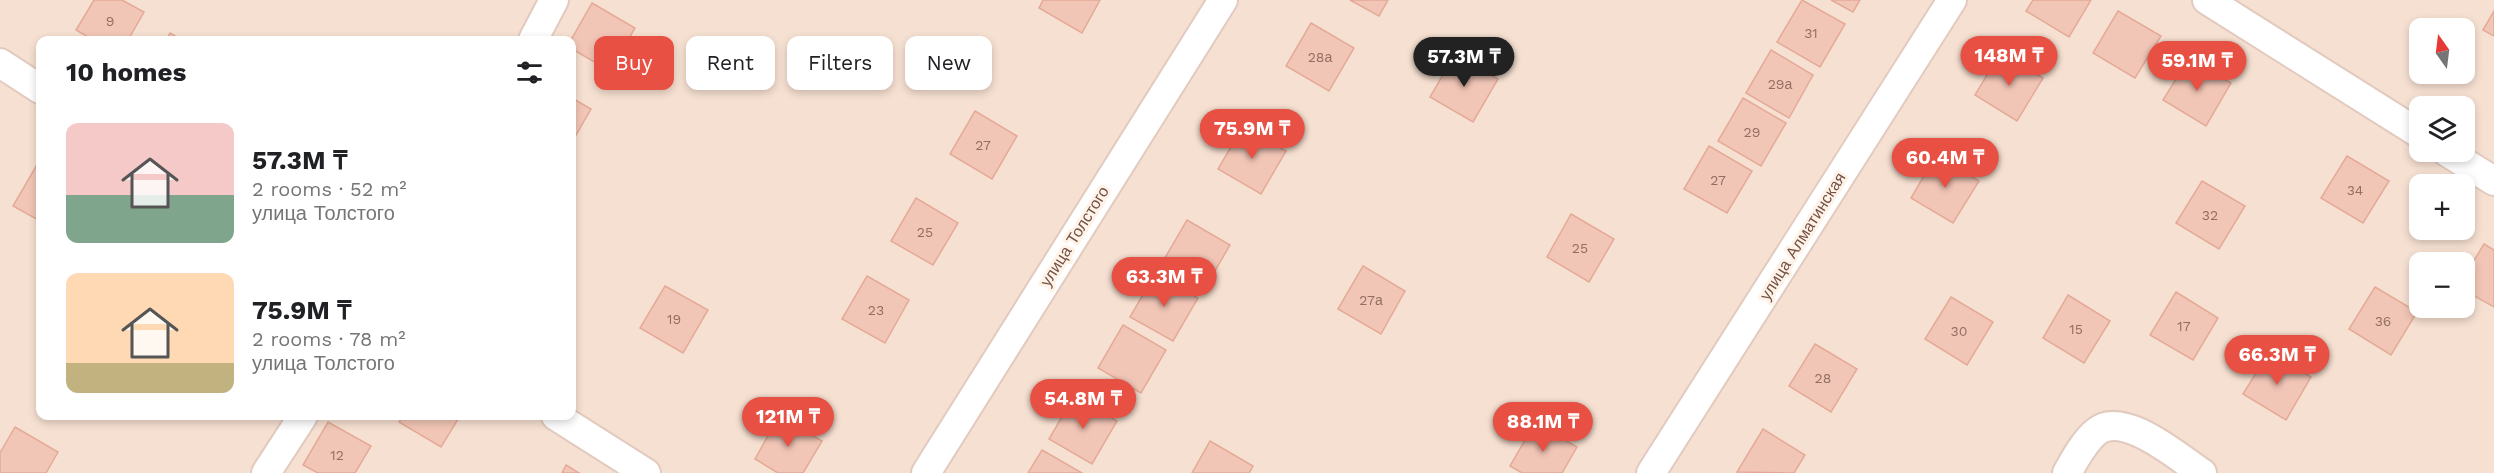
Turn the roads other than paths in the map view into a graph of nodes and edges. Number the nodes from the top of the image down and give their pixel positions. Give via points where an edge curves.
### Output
1 (554, 0) edge
2 (1222, 0) edge
3 (1952, 0) edge
4 (2207, 0) edge
5 (535, 36) edge
6 (0, 63) edge
7 (36, 86) edge
8 (2409, 127) edge
9 (2463, 162) edge
10 (2494, 181) edge
11 (300, 420) edge
12 (562, 420) edge
13 (266, 473) edge
14 (646, 473) edge
15 (926, 473) edge
16 (1651, 473) edge
17 (2067, 473) edge
18 (2202, 473) edge

1 - 5 street
2 - 15 street, улица Толстого
3 - 16 street, улица Алматинская
4 - 8 street
6 - 7 street
9 - 10 street
11 - 13 street
12 - 14 street
17 - 18 street via 2097,430 2116,425 2138,430

